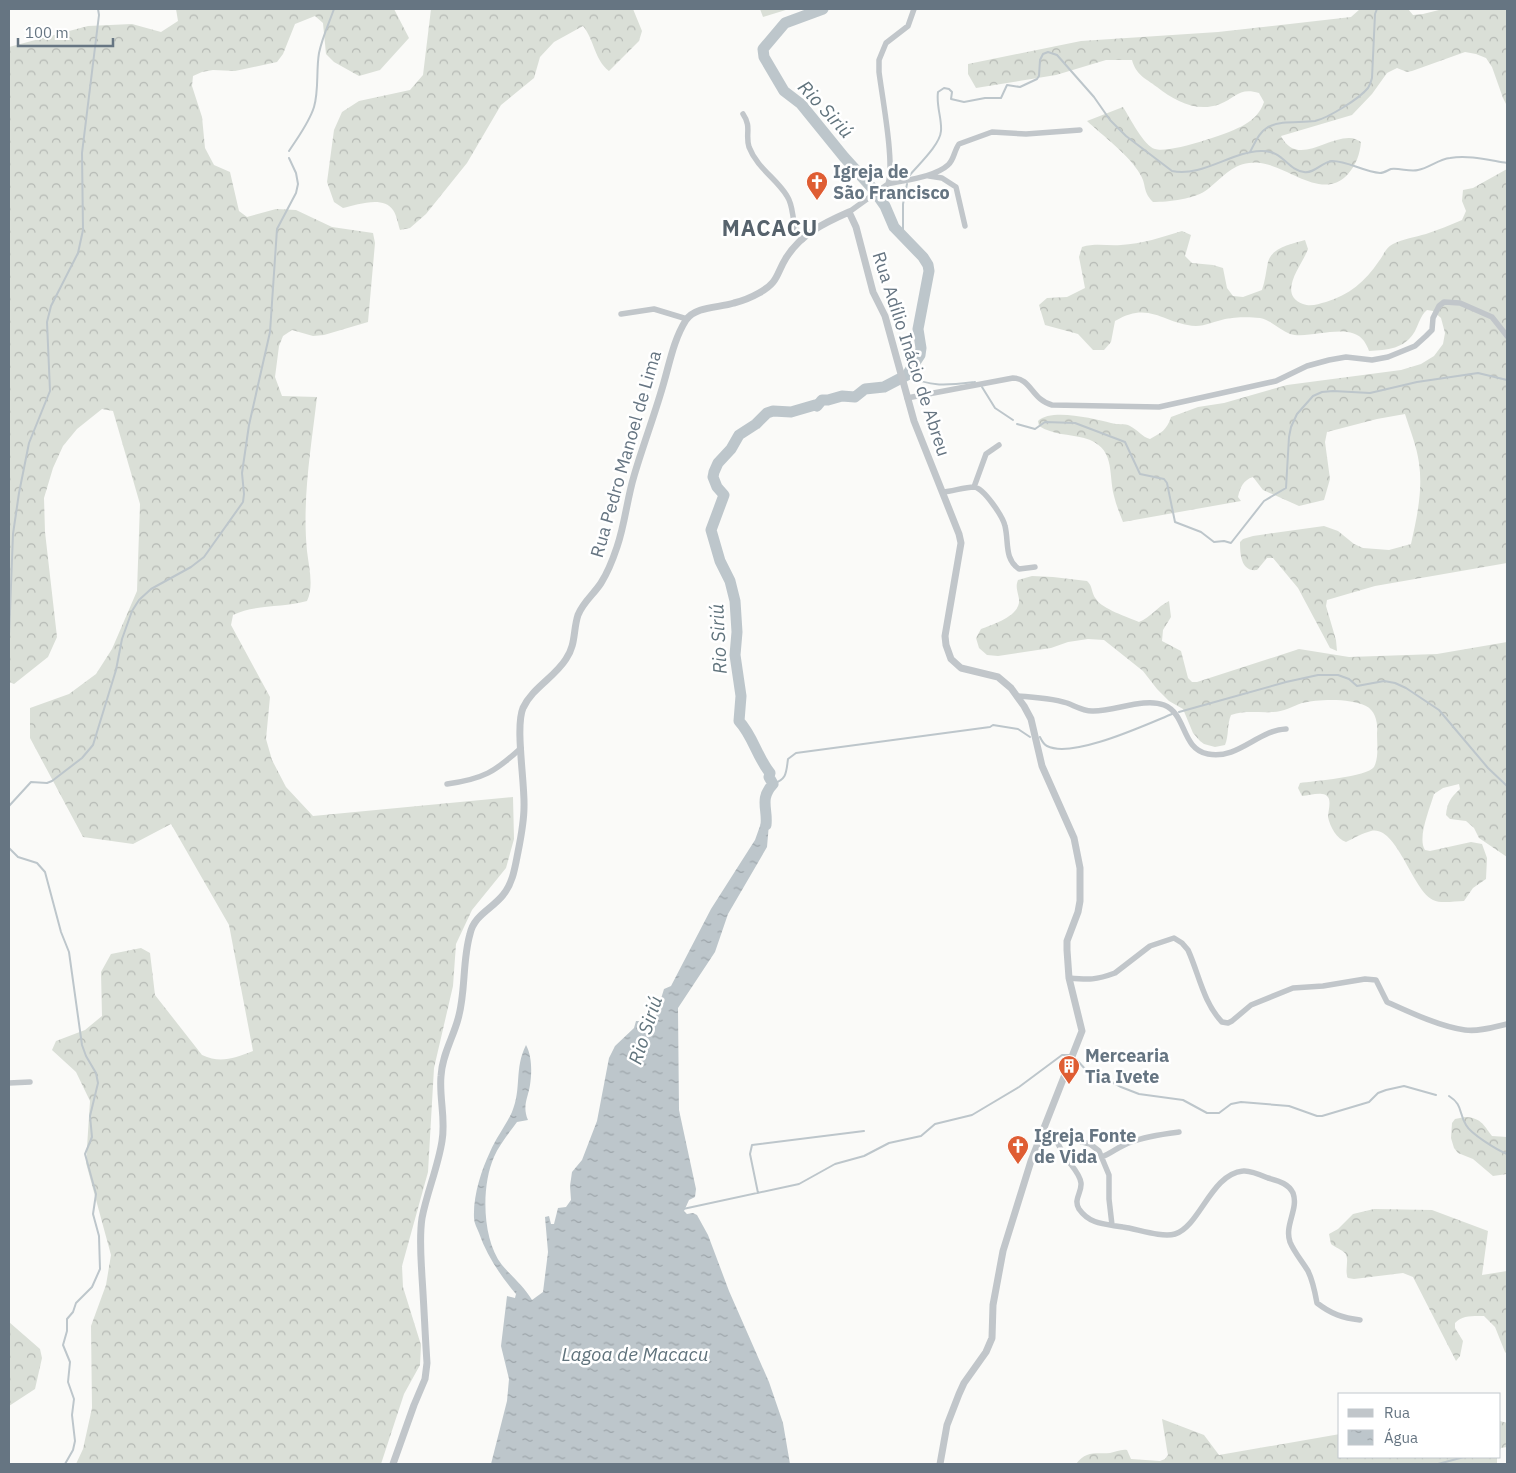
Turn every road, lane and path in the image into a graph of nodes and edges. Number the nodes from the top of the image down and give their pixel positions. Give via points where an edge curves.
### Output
1 (914, 9) edge
2 (742, 114) dead end
3 (1080, 130) dead end
4 (926, 176) junction
5 (888, 184) junction
6 (849, 212) junction
7 (965, 226) dead end
8 (802, 240) junction
9 (621, 314) dead end
10 (687, 319) junction
11 (1507, 336) edge
12 (907, 398) junction
13 (999, 445) dead end
14 (974, 487) junction
15 (943, 492) junction
16 (1035, 567) dead end
17 (1017, 696) junction
18 (1286, 729) dead end
19 (521, 748) junction
20 (447, 784) dead end
21 (1069, 978) junction
22 (1507, 1024) edge
23 (30, 1082) dead end
24 (9, 1083) edge
25 (1043, 1130) junction
26 (1179, 1132) dead end
27 (1053, 1134) junction
28 (1102, 1157) junction
29 (1112, 1225) junction
30 (1360, 1320) dead end
31 (393, 1464) edge
32 (940, 1464) edge

1 - 5 street via 908,26 886,43 880,60 890,169
2 - 8 street via 748,124 750,148 787,195
3 - 4 street via 1026,134 992,132 959,144 948,166
4 - 5 street
4 - 7 street via 942,178 956,187
5 - 6 street
6 - 8 street via 814,229
6 - 12 street, Rua Adílio Inácio de Abreu via 873,292 885,316
8 - 10 street via 786,258 770,286 733,304 692,313
9 - 10 street via 654,309
10 - 19 street, Rua Pedro Manoel de Lima via 672,352 633,478 617,548 600,585 577,617 570,654 560,669 525,704 521,716
11 - 12 street via 1492,317 1460,303 1444,302 1433,318 1432,330 1415,346 1396,355 1372,360 1329,360 1307,366 1276,381 1159,407 1052,405 1038,399 1020,378
12 - 15 street, Rua Adílio Inácio de Abreu
13 - 14 street via 986,454
14 - 15 street
14 - 16 street via 984,492 1002,517 1012,564 1019,569
15 - 17 street, Rua Adílio Inácio de Abreu via 961,543 945,636 948,653 961,668 998,677
17 - 18 street via 1049,698 1092,712 1155,703 1164,705 1174,712 1190,743 1208,754 1224,754 1276,729
17 - 21 street, Rua Adílio Inácio de Abreu via 1031,719 1042,766 1074,838 1080,868 1080,901 1067,941
19 - 20 street via 479,778
19 - 31 street, Rua Pedro Manoel de Lima via 524,825 513,878 505,894 478,918 471,929 459,1018 443,1060 440,1078 444,1120 442,1143 422,1218 420,1250 427,1363 425,1379
21 - 22 street via 1091,980 1110,975 1150,946 1174,938 1188,950 1214,1014 1222,1022 1228,1023 1251,1005 1293,988 1365,979 1376,980 1387,1002 1446,1026 1479,1030
21 - 25 street, Rua Adílio Inácio de Abreu via 1082,1031
23 - 24 street
25 - 27 street
25 - 32 street, Rua Adílio Inácio de Abreu via 1003,1251 993,1305 992,1338 958,1394 947,1425
26 - 28 street via 1130,1142
27 - 28 street via 1090,1144
27 - 29 street via 1080,1178 1076,1200 1079,1208 1095,1223
28 - 29 street via 1109,1175
29 - 30 street via 1168,1235 1177,1233 1190,1222 1220,1184 1235,1173 1245,1170 1284,1183 1294,1196 1289,1222 1290,1243 1308,1270 1317,1303 1329,1312

